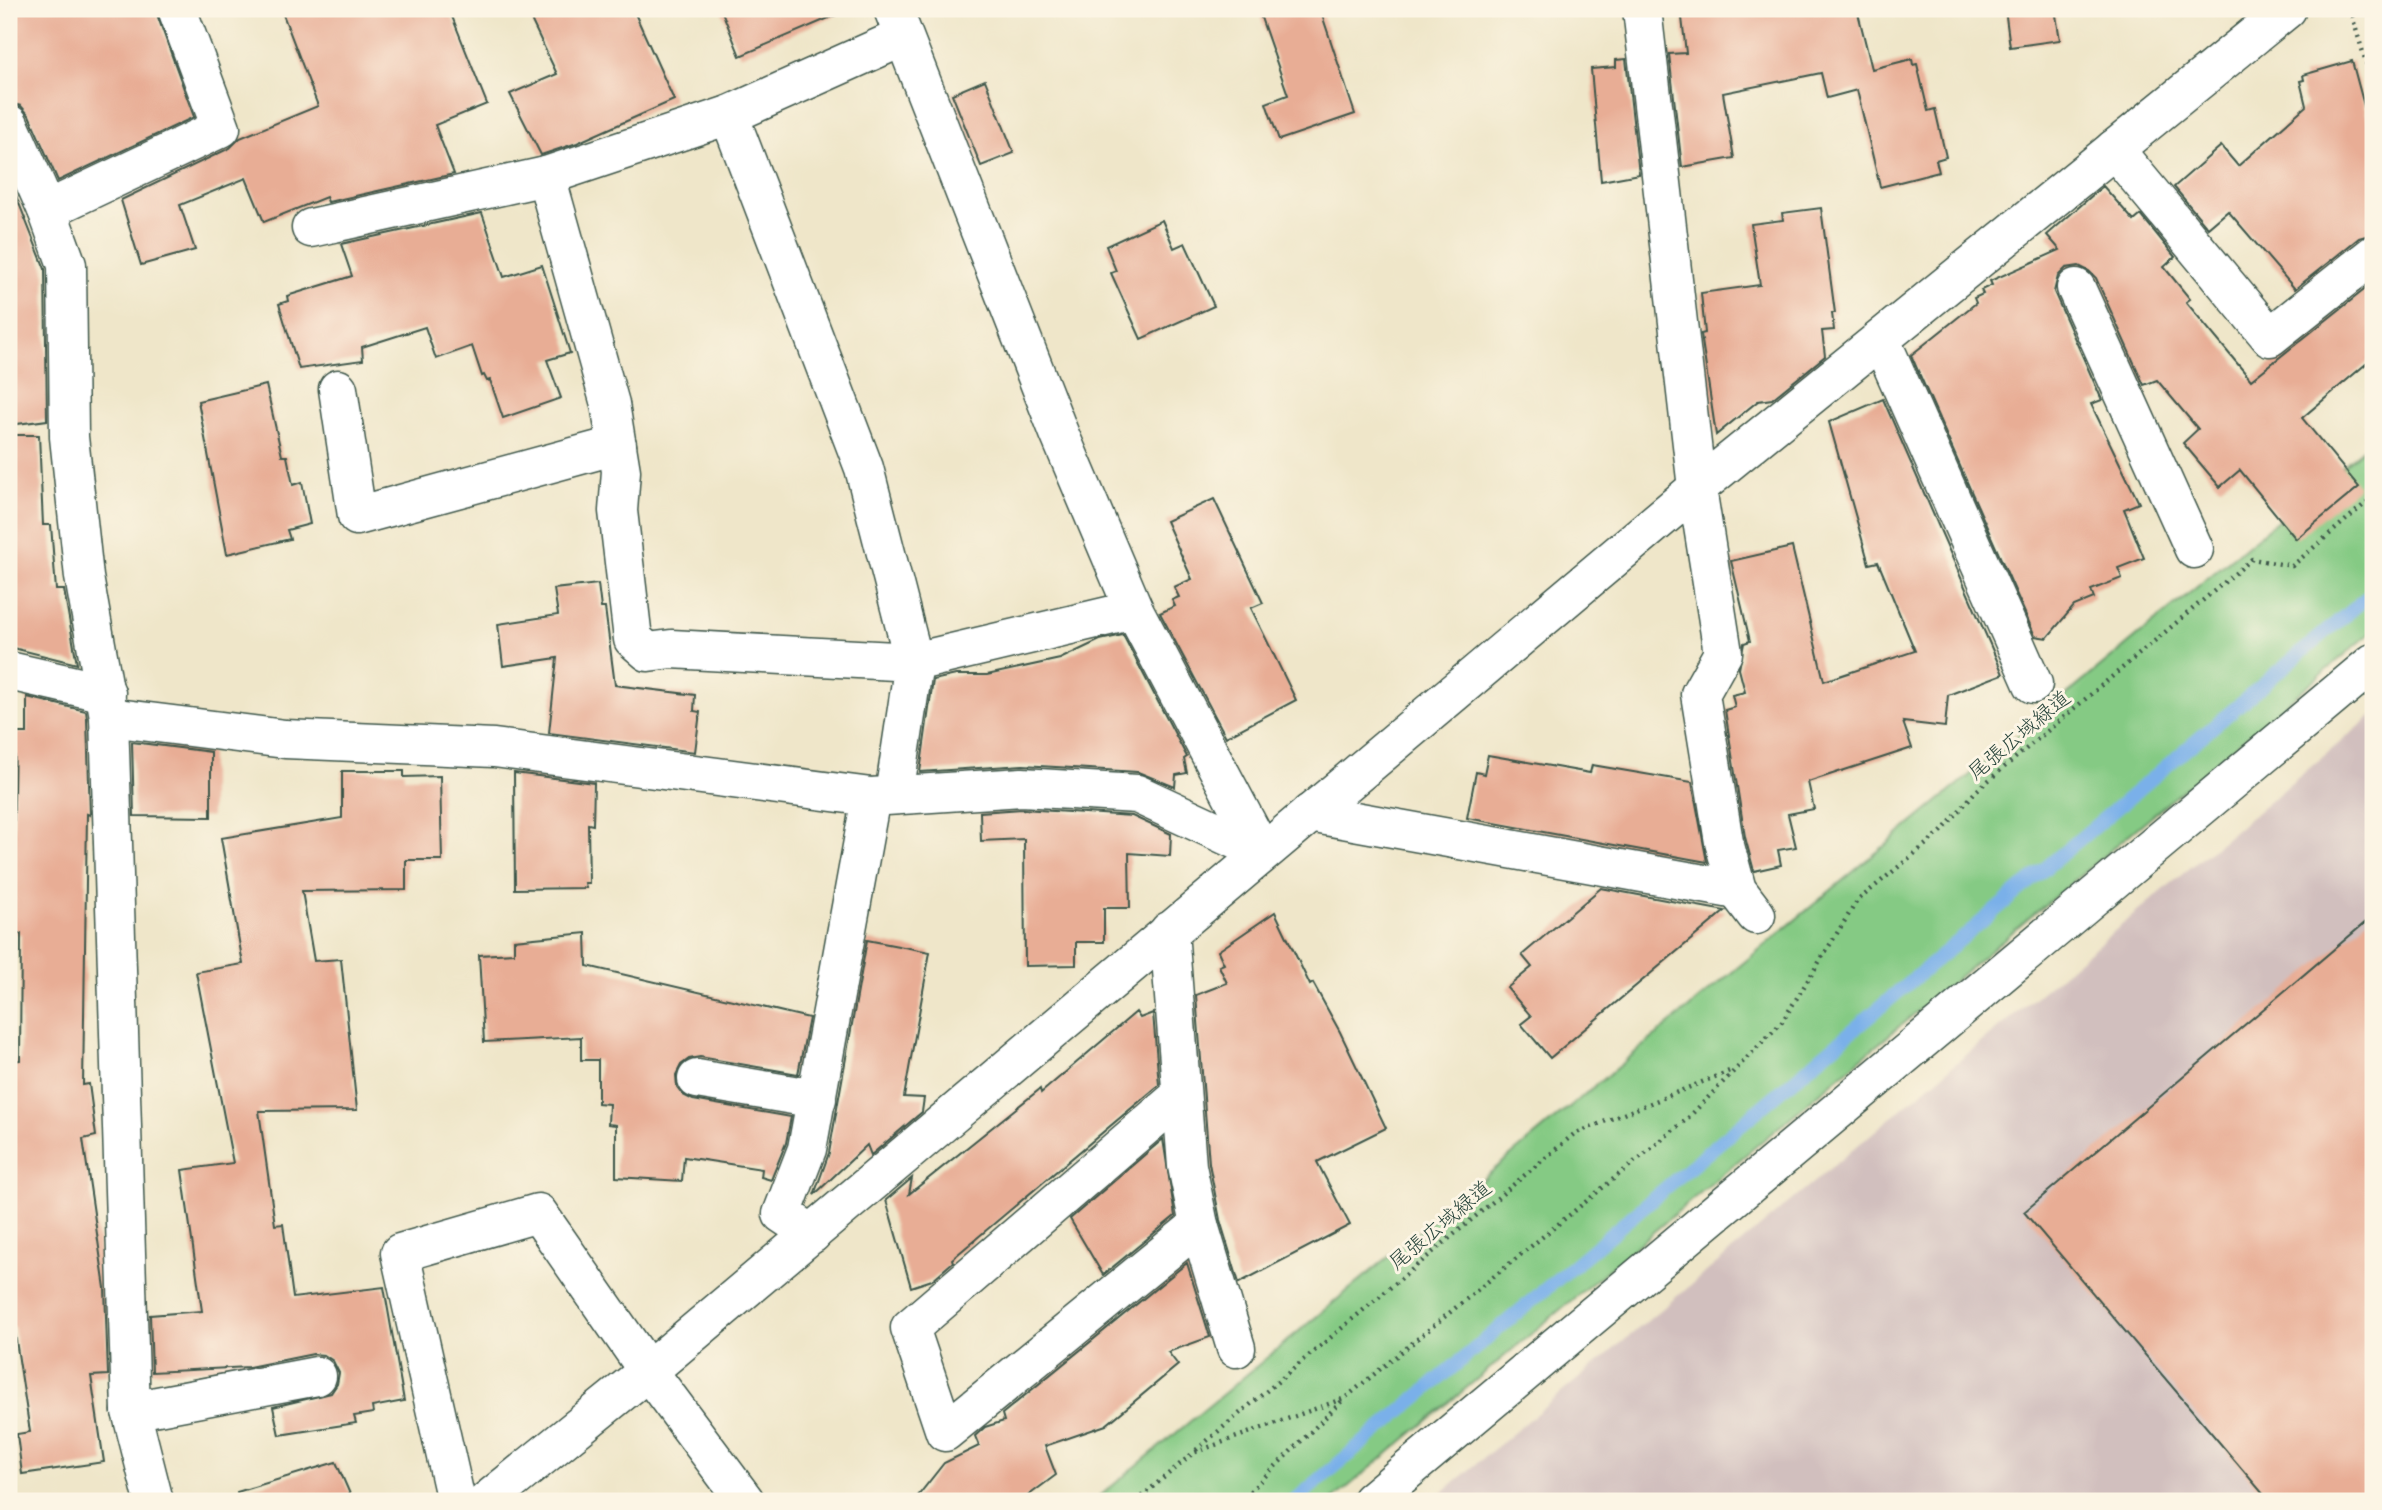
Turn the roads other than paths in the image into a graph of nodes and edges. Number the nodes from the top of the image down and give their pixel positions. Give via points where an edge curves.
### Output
1 (177, 9) edge
2 (1642, 9) edge
3 (2287, 9) edge
4 (898, 23) edge
5 (729, 115) junction
6 (9, 124) edge
7 (2114, 149) junction
8 (546, 176) junction
9 (47, 210) junction
10 (311, 228) dead end
11 (2373, 255) edge
12 (2076, 288) dead end
13 (1888, 356) dead end
14 (338, 388) dead end
15 (617, 445) junction
16 (1697, 488) junction
17 (2194, 550) dead end
18 (1134, 610) junction
19 (914, 662) junction
20 (2373, 663) edge
21 (9, 671) edge
22 (2034, 684) dead end
23 (108, 705) junction
24 (883, 796) junction
25 (1310, 813) junction
26 (1262, 852) junction
27 (1169, 931) junction
28 (698, 1079) dead end
29 (1180, 1096) junction
30 (817, 1099) junction
31 (1199, 1225) junction
32 (812, 1234) junction
33 (1236, 1348) dead end
34 (648, 1371) junction
35 (317, 1376) dead end
36 (131, 1411) junction
37 (154, 1501) edge
38 (456, 1501) edge
39 (487, 1501) edge
40 (745, 1501) edge
41 (1371, 1501) edge

1 - 9 street via 221,128
2 - 16 street
3 - 7 street
4 - 5 street
4 - 18 street via 1059,433
5 - 8 street
5 - 19 street via 864,468
6 - 9 street
7 - 11 street via 2270,337
7 - 16 street
8 - 10 street
8 - 15 street via 610,404
9 - 23 street via 67,265 69,437 84,577
12 - 17 street
13 - 22 street
14 - 15 street via 357,516
15 - 19 street via 621,471 618,511 633,639 648,652 671,649
16 - 25 street
16 - 25 street via 1723,653 1700,694 1724,842 1747,903
18 - 19 street
18 - 26 street
19 - 24 street
20 - 41 street
21 - 23 street
23 - 24 street via 285,739 494,748
23 - 36 street
24 - 26 street via 1022,787 1137,793
24 - 30 street
25 - 26 street
26 - 27 street
27 - 29 street
27 - 32 street
28 - 30 street
29 - 31 street via 1186,1166
29 - 31 street via 910,1328 945,1432
30 - 32 street via 807,1149 782,1214
31 - 33 street
32 - 34 street
34 - 38 street via 538,1213 400,1253
34 - 39 street
34 - 40 street
35 - 36 street
36 - 37 street

